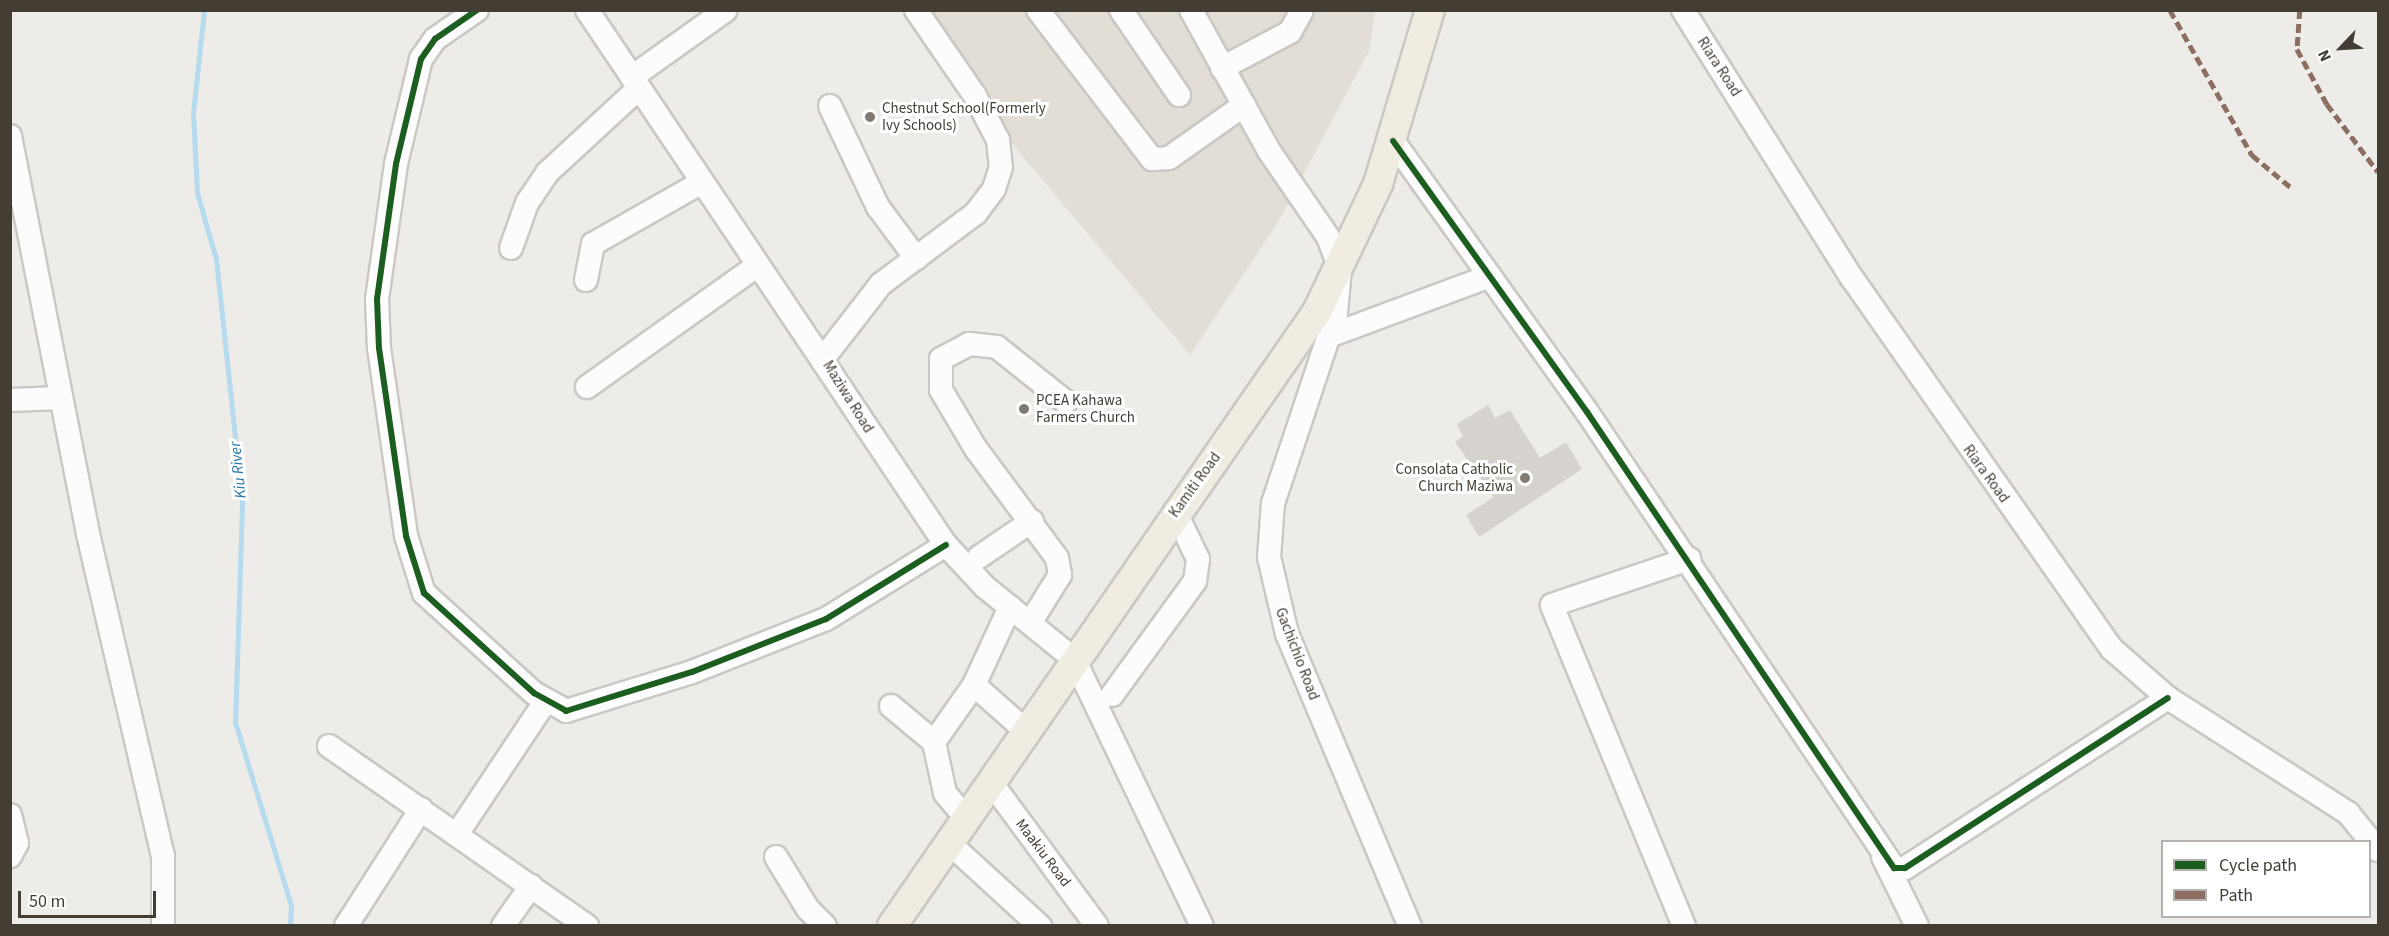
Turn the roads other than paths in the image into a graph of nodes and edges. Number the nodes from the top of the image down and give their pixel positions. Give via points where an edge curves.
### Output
1 (477, 10) edge
2 (587, 10) edge
3 (726, 10) edge
4 (916, 10) edge
5 (1038, 10) edge
6 (1121, 10) edge
7 (1191, 10) edge
8 (1302, 10) edge
9 (1430, 10) edge
10 (1683, 10) edge
11 (1222, 68) junction
12 (635, 83) junction
13 (1179, 95) dead end
14 (1244, 105) junction
15 (830, 106) dead end
16 (10, 136) edge
17 (1393, 141) junction
18 (702, 182) junction
19 (511, 248) dead end
20 (916, 258) junction
21 (758, 265) junction
22 (1340, 268) junction
23 (1490, 276) junction
24 (586, 280) dead end
25 (1329, 336) junction
26 (822, 360) junction
27 (588, 387) dead end
28 (61, 398) junction
29 (10, 400) edge
30 (1066, 402) dead end
31 (1176, 511) junction
32 (1032, 521) junction
33 (946, 545) junction
34 (979, 557) dead end
35 (1689, 559) junction
36 (1010, 607) junction
37 (1030, 623) junction
38 (1074, 659) junction
39 (974, 685) junction
40 (1112, 695) dead end
41 (2168, 698) junction
42 (545, 702) junction
43 (891, 706) dead end
44 (1025, 730) junction
45 (934, 742) junction
46 (329, 746) dead end
47 (990, 781) junction
48 (421, 809) junction
49 (10, 815) edge
50 (965, 817) junction
51 (457, 834) junction
52 (2371, 840) edge
53 (948, 842) junction
54 (10, 856) edge
55 (776, 857) dead end
56 (1883, 857) junction
57 (531, 886) junction
58 (163, 926) edge
59 (346, 926) edge
60 (503, 926) edge
61 (587, 926) edge
62 (825, 926) edge
63 (892, 926) edge
64 (1040, 926) edge
65 (1097, 926) edge
66 (1202, 926) edge
67 (1410, 926) edge
68 (1684, 926) edge
69 (1917, 926) edge

1 - 42 street via 435,39 421,59 387,221 377,299 379,348 417,583 440,610
2 - 12 street
3 - 12 street
4 - 20 street, Maziwa Road via 975,96 998,140 1001,167 994,189 976,213
5 - 14 street via 1152,159 1169,158
6 - 13 street
7 - 11 street
8 - 11 street via 1290,32
9 - 17 main road, Kamiti Road
10 - 41 street, Riara Road via 1958,435 2112,649
11 - 14 street
12 - 18 street
12 - 19 street via 547,173 527,203
14 - 22 street via 1280,170 1311,208
15 - 20 street via 878,207
16 - 28 street
17 - 22 main road, Kamiti Road
17 - 23 street
18 - 21 street
18 - 24 street via 592,244
20 - 26 street, Maziwa Road via 860,306
21 - 26 street
21 - 27 street
22 - 25 street, Gachichio Road via 1341,290
22 - 31 main road, Kamiti Road via 1317,312
23 - 25 street
23 - 35 street
25 - 67 street, Gachichio Road via 1273,503 1269,557 1287,634
26 - 33 street, Maziwa Road
28 - 29 street
28 - 58 street via 163,856
30 - 32 street via 997,346 969,344 941,359 941,390 976,449
31 - 38 main road, Kamiti Road
31 - 40 street via 1198,559 1195,581
32 - 34 street
32 - 37 street via 1057,558 1060,575
33 - 36 street, Maziwa Road
33 - 42 street via 826,619 692,672 585,709 567,711
35 - 56 street
35 - 68 street via 1552,605
36 - 37 street, Maziwa Road
36 - 39 street
37 - 38 street, Maziwa Road
38 - 44 main road, Kamiti Road
38 - 66 street
39 - 44 street
39 - 45 street
41 - 52 street, Riara Road via 2348,813
41 - 56 street via 1905,868 1894,868
42 - 51 street
43 - 45 street
44 - 47 main road, Kamiti Road
45 - 50 street via 945,793
46 - 48 street
47 - 50 main road, Kamiti Road
47 - 65 street, Maakiu Road
48 - 51 street
48 - 59 street
49 - 54 street via 17,843
50 - 53 main road, Kamiti Road
51 - 57 street
53 - 63 main road, Kamiti Road
53 - 64 street
55 - 62 street via 808,909
56 - 69 street
57 - 60 street
57 - 61 street

